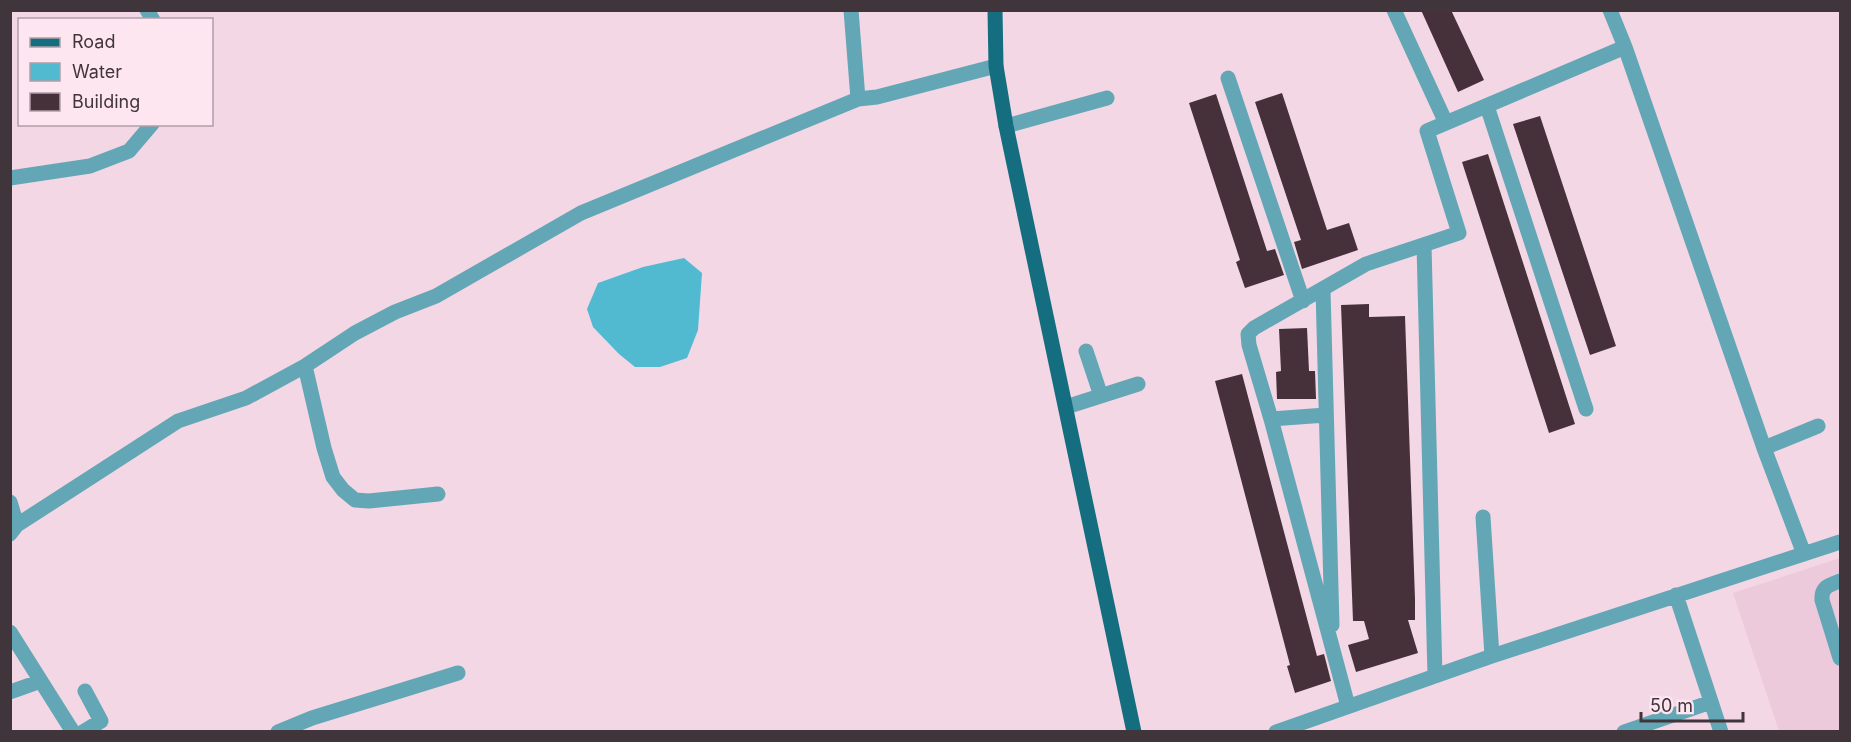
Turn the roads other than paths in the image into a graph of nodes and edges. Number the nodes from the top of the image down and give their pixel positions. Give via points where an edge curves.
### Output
1 (851, 10) edge
2 (995, 10) edge
3 (1394, 10) edge
4 (1610, 10) edge
5 (1625, 47) junction
6 (996, 66) junction
7 (1228, 78) dead end
8 (1107, 98) dead end
9 (858, 99) junction
10 (1487, 106) junction
11 (1446, 123) junction
12 (150, 126) edge
13 (1006, 126) junction
14 (10, 178) edge
15 (1424, 245) junction
16 (1323, 290) junction
17 (1303, 301) junction
18 (1086, 351) dead end
19 (305, 366) junction
20 (1138, 384) dead end
21 (1101, 396) junction
22 (1066, 407) junction
23 (1586, 409) dead end
24 (1326, 415) junction
25 (1271, 419) junction
26 (1818, 426) dead end
27 (1764, 448) junction
28 (438, 494) dead end
29 (10, 502) edge
30 (1483, 517) dead end
31 (14, 530) edge
32 (1840, 542) edge
33 (1803, 554) junction
34 (1840, 581) edge
35 (1676, 596) junction
36 (10, 632) edge
37 (1333, 652) junction
38 (1492, 656) junction
39 (1840, 658) edge
40 (458, 673) dead end
41 (1435, 676) junction
42 (41, 681) junction
43 (85, 690) dead end
44 (10, 692) edge
45 (1711, 702) junction
46 (1348, 706) junction
47 (73, 732) edge
48 (83, 732) edge
49 (278, 732) edge
50 (1134, 732) edge
51 (1276, 732) edge
52 (1624, 732) edge
53 (1721, 732) edge

1 - 9 street
2 - 6 main road
3 - 11 street
4 - 5 street
5 - 10 street
5 - 27 street
6 - 9 street
6 - 13 main road
7 - 17 street
8 - 13 street
9 - 19 street via 581,213 436,296 355,333
10 - 11 street
10 - 23 street
11 - 15 street via 1427,131 1459,233
12 - 14 street via 129,151 90,166
13 - 22 main road
15 - 16 street via 1366,264
15 - 41 street
16 - 17 street
16 - 24 street
17 - 25 street via 1248,334
18 - 21 street
19 - 28 street via 324,448 333,477 343,490 355,500 369,501
19 - 31 street via 246,398 178,421
20 - 21 street
21 - 22 street
22 - 50 main road
24 - 25 street
24 - 37 street
25 - 37 street
26 - 27 street
27 - 33 street
29 - 31 street
30 - 38 street
32 - 33 street
33 - 35 street
34 - 39 street via 1821,593
35 - 38 street
35 - 45 street
36 - 42 street
37 - 46 street
38 - 41 street
40 - 49 street
41 - 46 street
42 - 44 street
42 - 47 street
43 - 48 street via 101,721
45 - 52 street
45 - 53 street
46 - 51 street

